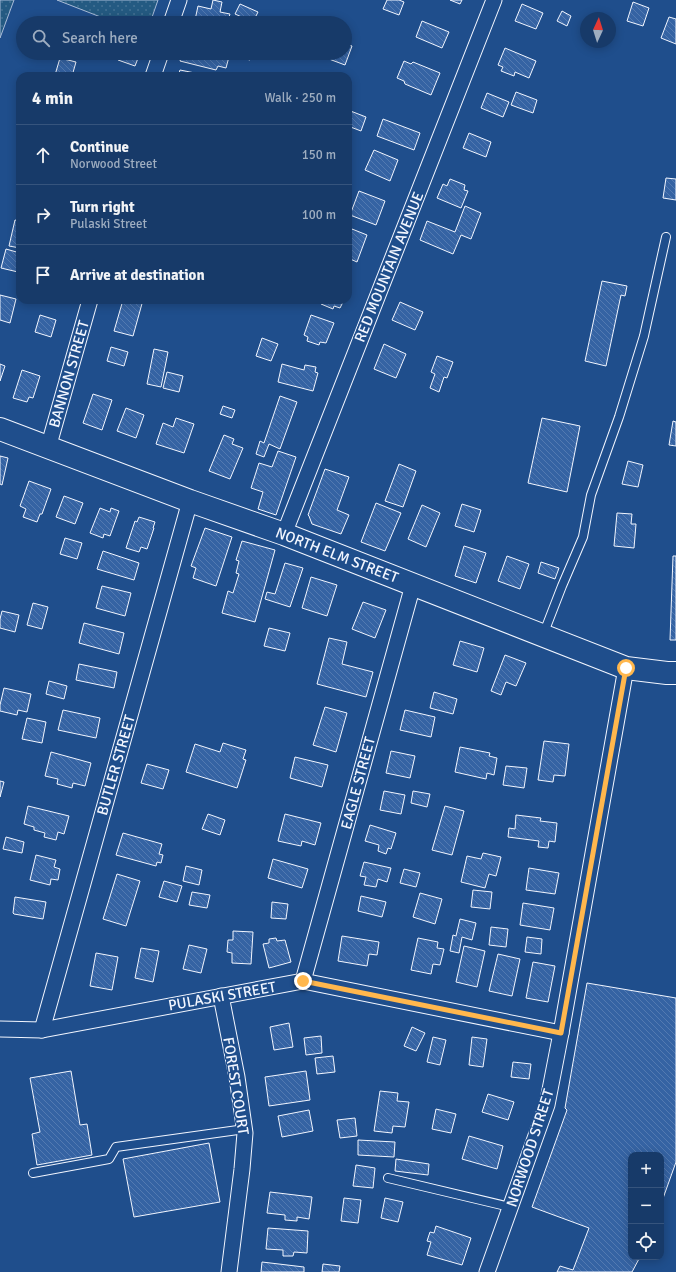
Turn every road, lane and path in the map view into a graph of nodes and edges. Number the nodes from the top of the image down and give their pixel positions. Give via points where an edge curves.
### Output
1 (179, 0) edge
2 (494, 0) edge
3 (173, 16) edge
4 (159, 60) edge
5 (154, 72) edge
6 (666, 237) dead end
7 (89, 304) edge
8 (0, 429) edge
9 (48, 448) junction
10 (190, 501) junction
11 (284, 534) junction
12 (413, 585) junction
13 (542, 635) junction
14 (626, 668) junction
15 (676, 673) edge
16 (303, 981) junction
17 (221, 996) junction
18 (0, 1029) edge
19 (42, 1030) junction
20 (561, 1033) junction
21 (244, 1129) junction
22 (33, 1173) dead end
23 (388, 1178) dead end
24 (510, 1207) junction
25 (229, 1272) edge
26 (487, 1272) edge

1 - 3 street
2 - 11 street, RED MOUNTAIN AVENUE
4 - 5 street
6 - 13 lane via 644,336 591,495 583,537
7 - 9 street, BANNON STREET
8 - 9 main road, NORTH ELM STREET
9 - 10 main road, NORTH ELM STREET
10 - 11 main road, NORTH ELM STREET
10 - 19 street, BUTLER STREET
11 - 12 main road, NORTH ELM STREET
12 - 13 main road, NORTH ELM STREET
12 - 16 street, EAGLE STREET
13 - 14 main road, NORTH ELM STREET
14 - 15 main road, NORTH ELM STREET
14 - 20 street, NORWOOD STREET
16 - 17 street, PULASKI STREET
16 - 20 street, PULASKI STREET
17 - 19 street, PULASKI STREET
17 - 21 street, FOREST COURT
18 - 19 street, PULASKI STREET
20 - 24 street, NORWOOD STREET via 547,1105
21 - 22 lane via 116,1147 109,1160
21 - 25 street, FOREST COURT via 242,1169
23 - 24 lane
24 - 26 street, NORWOOD STREET

